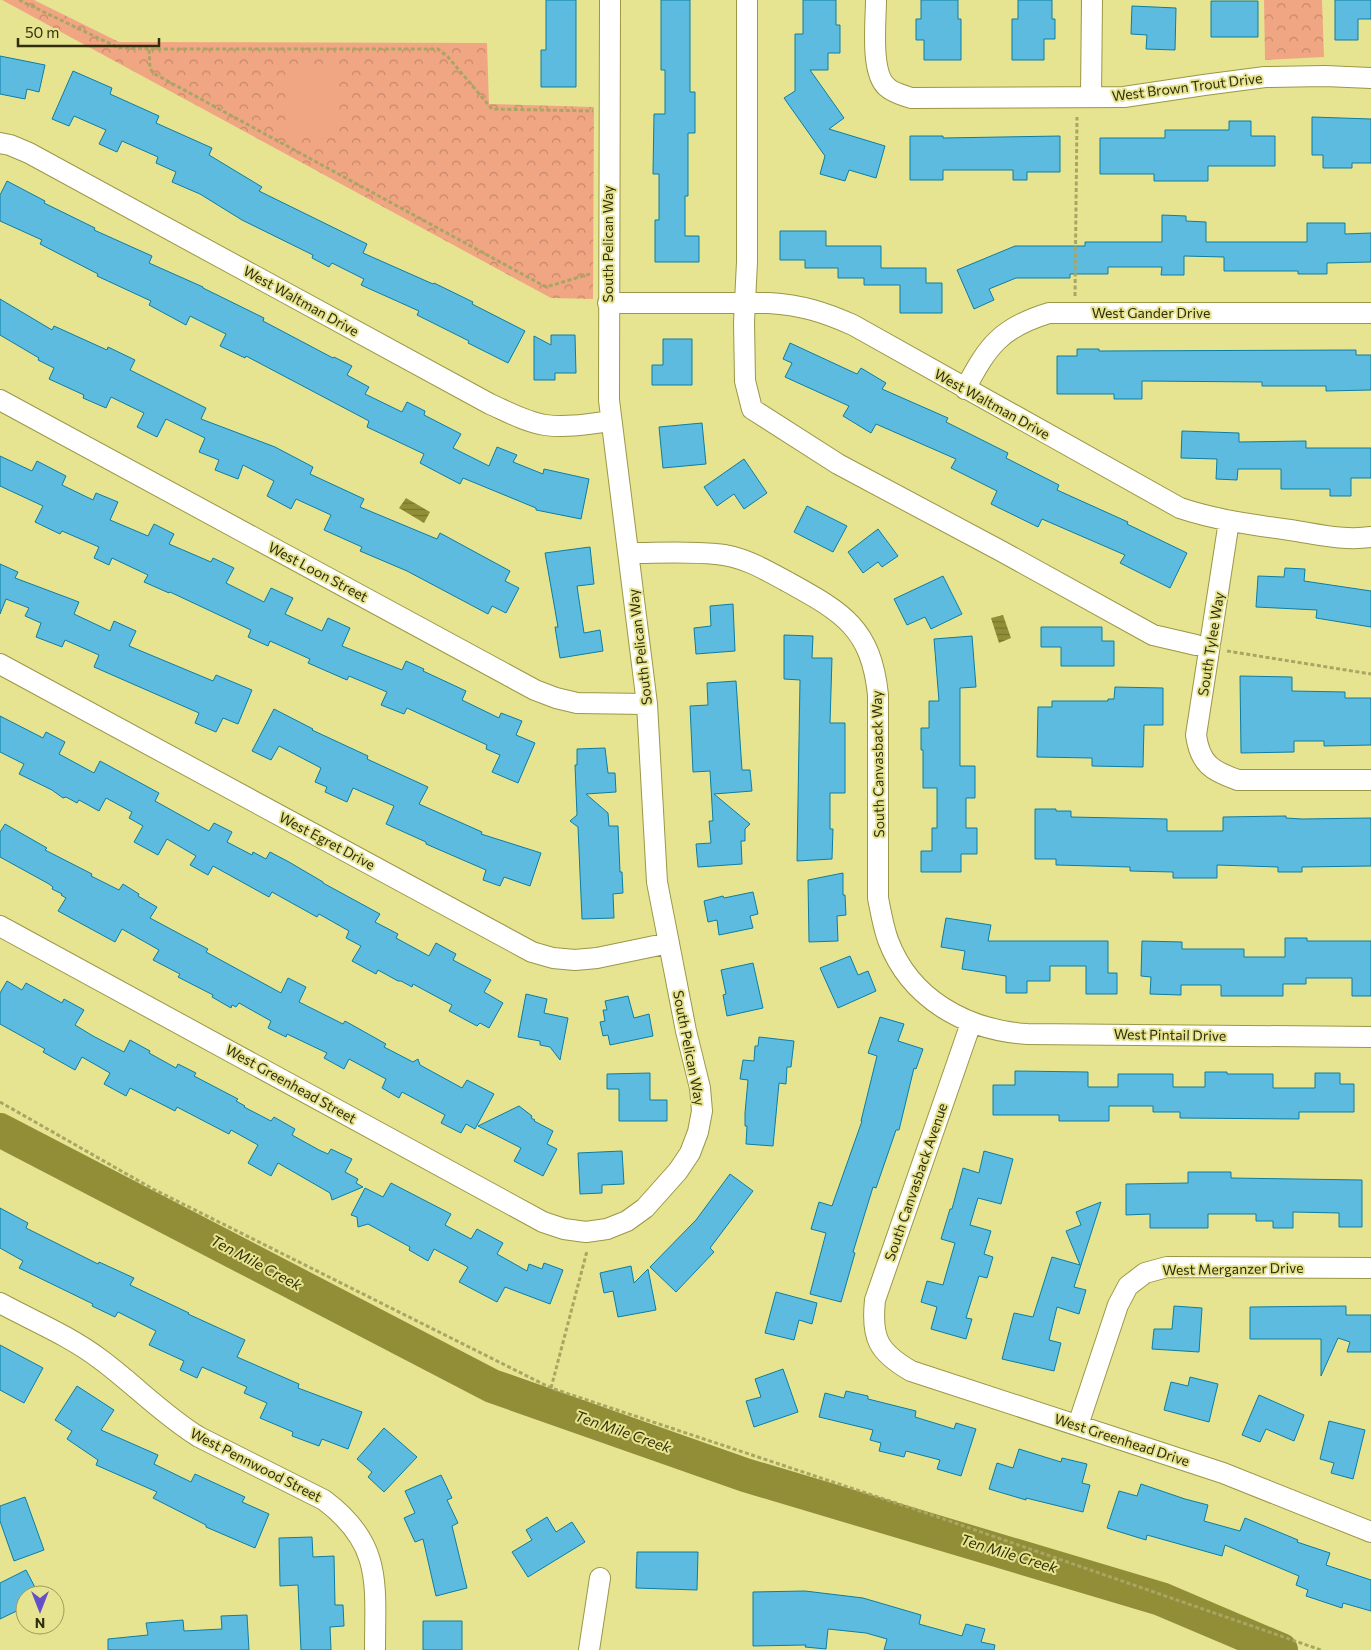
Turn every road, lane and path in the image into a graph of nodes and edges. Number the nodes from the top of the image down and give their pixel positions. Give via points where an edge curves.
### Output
1 (19, 0) edge
2 (610, 0) edge
3 (747, 0) edge
4 (876, 0) edge
5 (1092, 0) edge
6 (149, 48) junction
7 (1371, 78) edge
8 (1091, 97) junction
9 (597, 111) dead end
10 (1077, 117) dead end
11 (0, 143) edge
12 (596, 272) dead end
13 (1075, 297) dead end
14 (608, 302) junction
15 (744, 303) junction
16 (1371, 313) edge
17 (965, 388) junction
18 (0, 400) edge
19 (611, 421) junction
20 (1229, 521) junction
21 (1371, 537) edge
22 (629, 553) junction
23 (1196, 645) dead end
24 (1222, 651) dead end
25 (0, 664) edge
26 (1371, 674) edge
27 (647, 704) junction
28 (1371, 780) edge
29 (0, 926) edge
30 (669, 942) junction
31 (971, 1023) junction
32 (1371, 1037) edge
33 (0, 1102) edge
34 (586, 1241) junction
35 (1371, 1268) edge
36 (0, 1303) edge
37 (879, 1343) joint
38 (551, 1388) junction
39 (1078, 1426) junction
40 (1371, 1532) edge
41 (600, 1578) dead end
42 (375, 1650) edge
43 (589, 1650) edge
44 (1321, 1650) edge

1 - 6 path via 119,48
2 - 14 street, South Pelican Way
3 - 15 street via 747,262
4 - 8 street, West Brown Trout Drive via 878,74 886,86 897,93 911,98
5 - 8 street
6 - 9 path via 438,49 492,109
6 - 12 path via 153,73 546,287
7 - 8 street, West Brown Trout Drive via 1265,77 1124,97
10 - 13 path
11 - 19 street, West Waltman Drive via 29,153 490,404 544,425
14 - 15 street, West Waltman Drive
14 - 19 street, South Pelican Way
15 - 17 street, West Waltman Drive via 791,305 834,316
15 - 23 street via 745,381 752,409 838,464 1153,635
16 - 17 street, West Gander Drive via 1048,314 1021,323 992,344
17 - 20 street, West Waltman Drive via 1180,508
18 - 27 street, West Loon Street via 535,690 577,703
19 - 22 street, South Pelican Way
20 - 21 street, West Waltman Drive via 1347,539
20 - 28 street, South Tylee Way via 1196,735 1198,750 1207,764 1238,780
22 - 27 street, South Pelican Way
22 - 31 street, South Canvasback Way via 716,554 738,558 759,566 827,604 859,634 876,673 878,695 878,898 882,920 898,960 911,978 943,1008
24 - 26 path
25 - 30 street, West Egret Drive via 532,952 575,960
27 - 30 street, South Pelican Way via 657,882
29 - 34 street, West Greenhead Street via 543,1222
30 - 34 street, South Pelican Way via 700,1088 702,1110 698,1132 678,1171 645,1208 627,1221
31 - 32 street, West Pintail Drive via 1005,1033 1027,1034
31 - 37 street, South Canvasback Avenue via 875,1300 873,1322
33 - 38 path via 153,1189
34 - 38 path
35 - 39 street, West Merganzer Drive via 1167,1267 1145,1273 1128,1286 1118,1305
36 - 42 street, West Pennwood Street via 101,1359 181,1426 324,1500 342,1513 363,1542 373,1570
37 - 39 street, West Greenhead Drive via 892,1360 911,1371
38 - 44 path via 942,1518
39 - 40 street, West Greenhead Drive via 1223,1473
41 - 43 street

